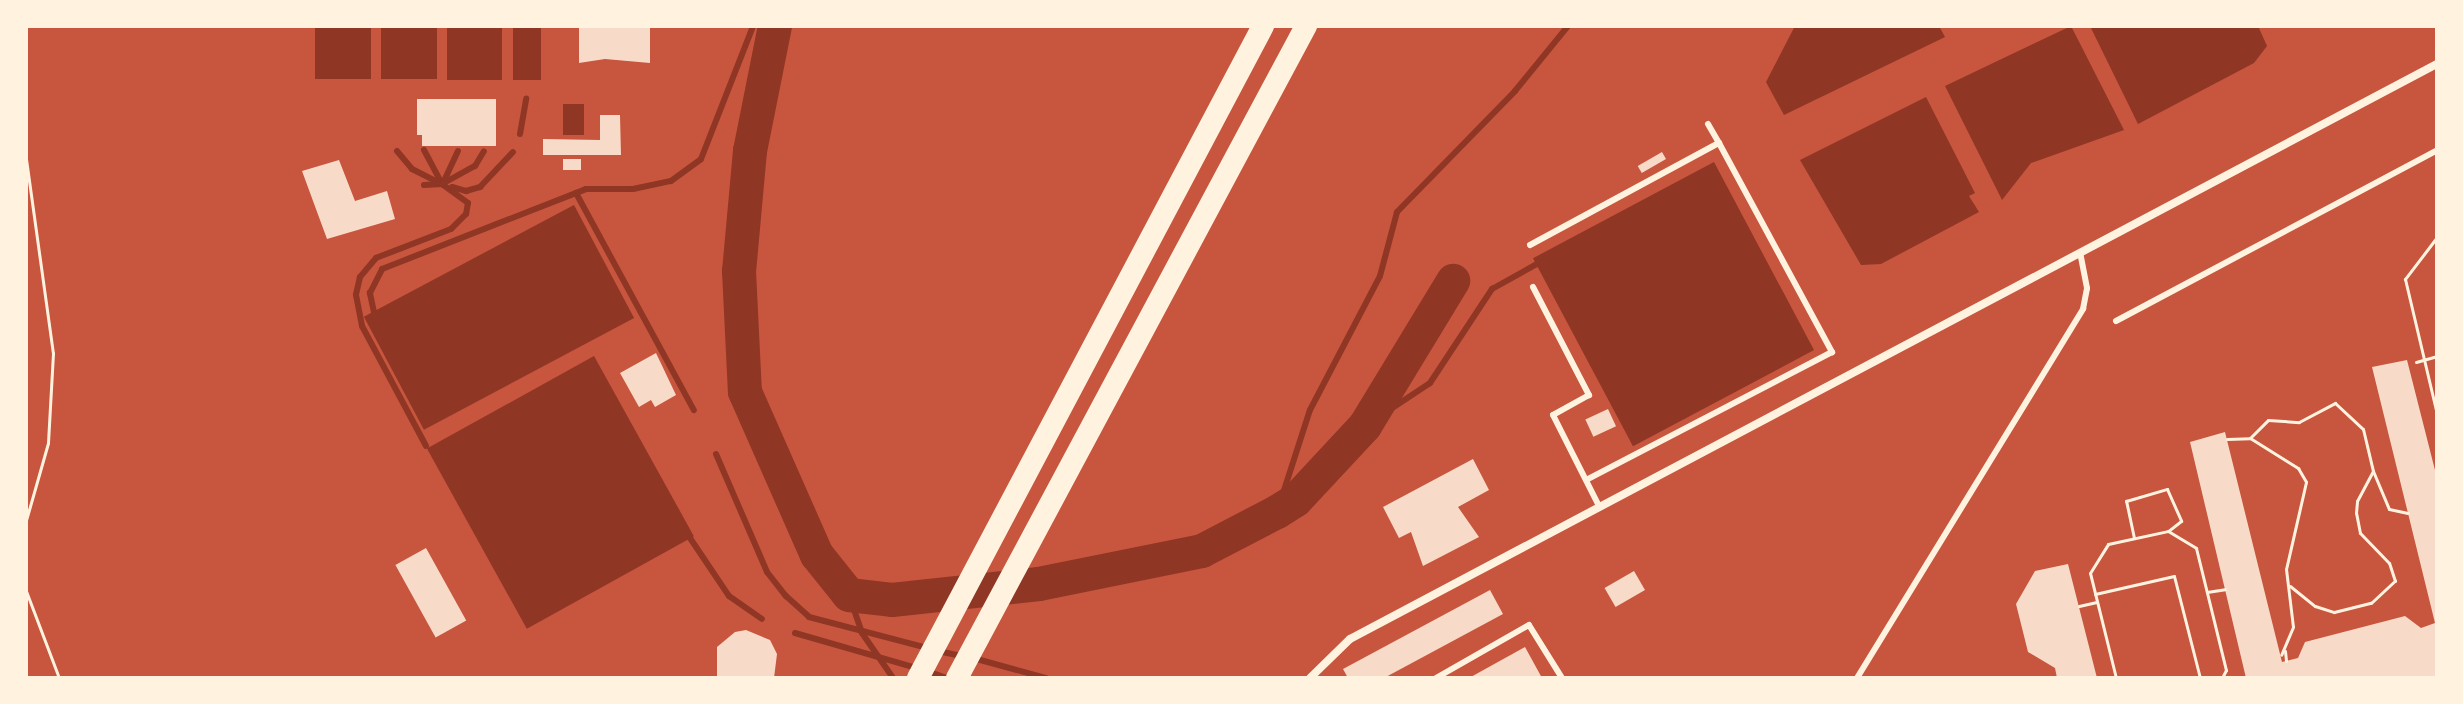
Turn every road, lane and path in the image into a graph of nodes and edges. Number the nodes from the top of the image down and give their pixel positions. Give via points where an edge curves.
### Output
1 (1263, 26) edge
2 (1306, 26) edge
3 (2437, 64) edge
4 (1708, 124) dead end
5 (1719, 143) junction
6 (2437, 150) edge
7 (26, 159) edge
8 (2437, 237) edge
9 (1530, 245) dead end
10 (2080, 253) junction
11 (1533, 287) dead end
12 (2116, 321) dead end
13 (2437, 356) edge
14 (2416, 362) dead end
15 (2423, 362) junction
16 (2437, 414) edge
17 (2250, 438) junction
18 (2227, 439) dead end
19 (2373, 471) junction
20 (1586, 480) junction
21 (1598, 504) junction
22 (2408, 513) dead end
23 (26, 518) edge
24 (2168, 531) junction
25 (2134, 538) junction
26 (2290, 586) junction
27 (2225, 589) dead end
28 (26, 591) edge
29 (2207, 592) junction
30 (2095, 594) junction
31 (2097, 602) junction
32 (2079, 606) dead end
33 (2285, 651) junction
34 (2281, 655) dead end
35 (2286, 661) dead end
36 (59, 678) edge
37 (918, 678) edge
38 (957, 678) edge
39 (1310, 678) edge
40 (1436, 678) edge
41 (1562, 678) edge
42 (1857, 678) edge
43 (2116, 678) edge
44 (2200, 678) edge
45 (2222, 678) edge

1 - 37 highway
2 - 38 highway
3 - 10 street
4 - 5 lane
5 - 9 lane
5 - 20 lane via 1832,352
6 - 12 lane
7 - 23 path via 53,353 48,443
8 - 15 path via 2405,279
10 - 21 street
10 - 42 lane via 2087,288 2083,309
11 - 20 lane via 1589,395 1553,415
13 - 15 path
14 - 15 path
15 - 16 path
17 - 18 path
17 - 19 path via 2268,420 2299,422 2335,403 2363,429
17 - 26 path via 2298,468 2306,482 2288,555
19 - 22 path via 2389,509
19 - 26 path via 2357,501 2360,533 2389,563 2395,581 2371,603 2334,612 2315,606
20 - 21 lane
21 - 39 street via 1350,639
24 - 25 path
24 - 25 path via 2181,521 2167,489 2126,501
24 - 29 path via 2196,548
25 - 30 path via 2108,544 2090,573
26 - 33 path via 2293,627
27 - 29 path
28 - 36 path
29 - 45 path via 2226,670
30 - 31 path
30 - 44 path via 2174,576
31 - 32 path
31 - 43 path
33 - 34 path
33 - 35 path
40 - 41 lane via 1529,625

